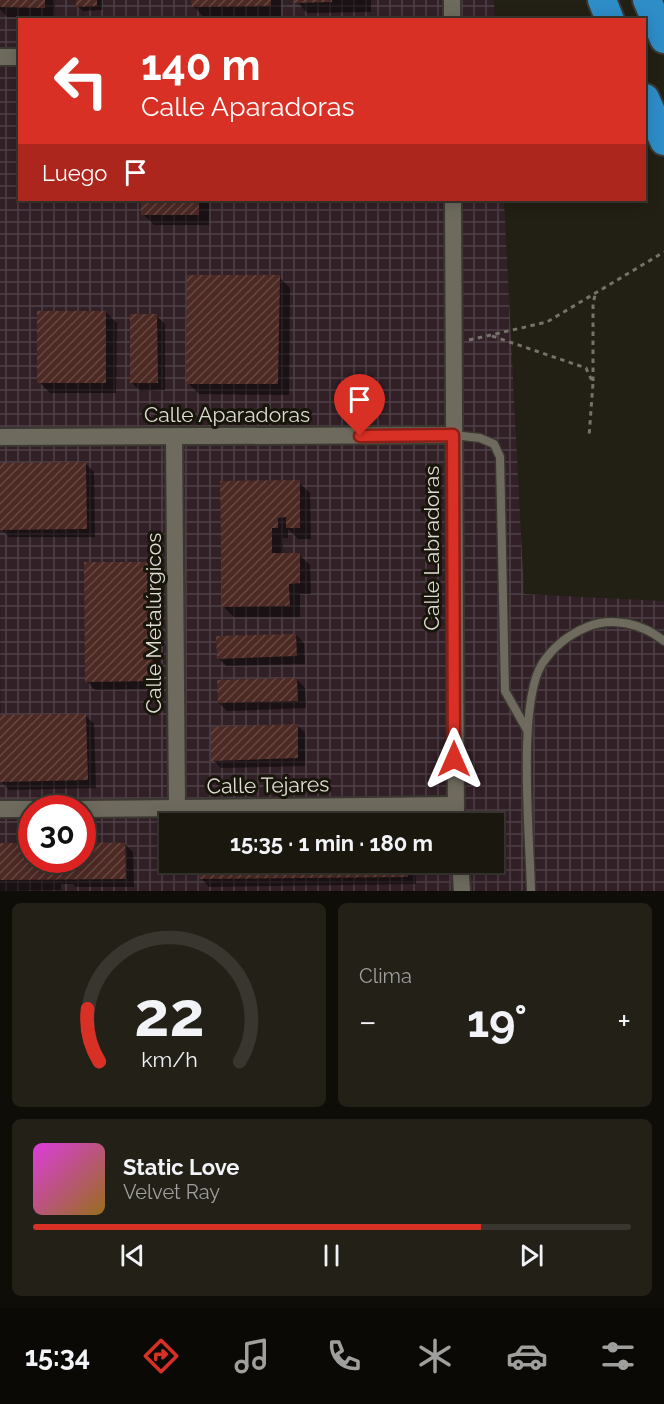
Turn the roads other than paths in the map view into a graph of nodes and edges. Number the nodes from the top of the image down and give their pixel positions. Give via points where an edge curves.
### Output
1 (452, 0) edge
2 (602, 0) edge
3 (647, 0) edge
4 (452, 18) edge
5 (609, 18) edge
6 (664, 39) edge
7 (0, 57) edge
8 (18, 57) edge
9 (646, 100) edge
10 (664, 141) edge
11 (453, 201) edge
12 (453, 435) junction
13 (0, 436) edge
14 (174, 437) junction
15 (664, 641) edge
16 (527, 730) junction
17 (455, 805) junction
18 (0, 809) edge
19 (18, 809) edge
20 (96, 809) edge
21 (177, 809) junction
22 (455, 813) edge
23 (461, 873) edge
24 (462, 891) edge
25 (531, 891) edge

1 - 4 street
2 - 5 highway
3 - 6 highway
7 - 8 street
9 - 10 highway
11 - 12 street, Calle Labradoras
12 - 14 street, Calle Aparadoras
12 - 16 lane via 494,444 500,457 505,691
12 - 17 street, Calle Labradoras
13 - 14 street, Calle Aparadoras
14 - 21 street, Calle Metalúrgicos
15 - 16 lane via 639,626 618,622 595,624 574,633 555,646 541,666 529,703
16 - 25 lane
17 - 21 street, Calle Tejares
17 - 22 street, Calle Labradoras
18 - 19 street
20 - 21 street, Calle Tejares
23 - 24 street

